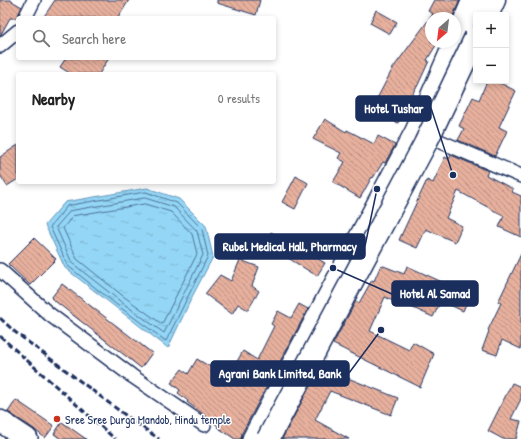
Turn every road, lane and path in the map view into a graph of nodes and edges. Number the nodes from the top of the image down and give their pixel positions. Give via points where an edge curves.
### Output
1 (34, 0) edge
2 (473, 0) edge
3 (494, 0) edge
4 (488, 12) edge
5 (26, 16) edge
6 (461, 28) edge
7 (16, 33) edge
8 (473, 43) edge
9 (0, 46) edge
10 (452, 48) edge
11 (416, 131) junction
12 (521, 176) edge
13 (0, 270) edge
14 (0, 421) edge
15 (204, 425) dead end
16 (27, 439) edge
17 (253, 439) edge
18 (268, 439) edge

1 - 5 street
2 - 6 main road
3 - 4 highway
7 - 9 street
8 - 18 highway, bridge via 425,144
10 - 11 main road
11 - 12 street
11 - 17 main road
13 - 15 street via 49,314 132,376
14 - 16 main road

